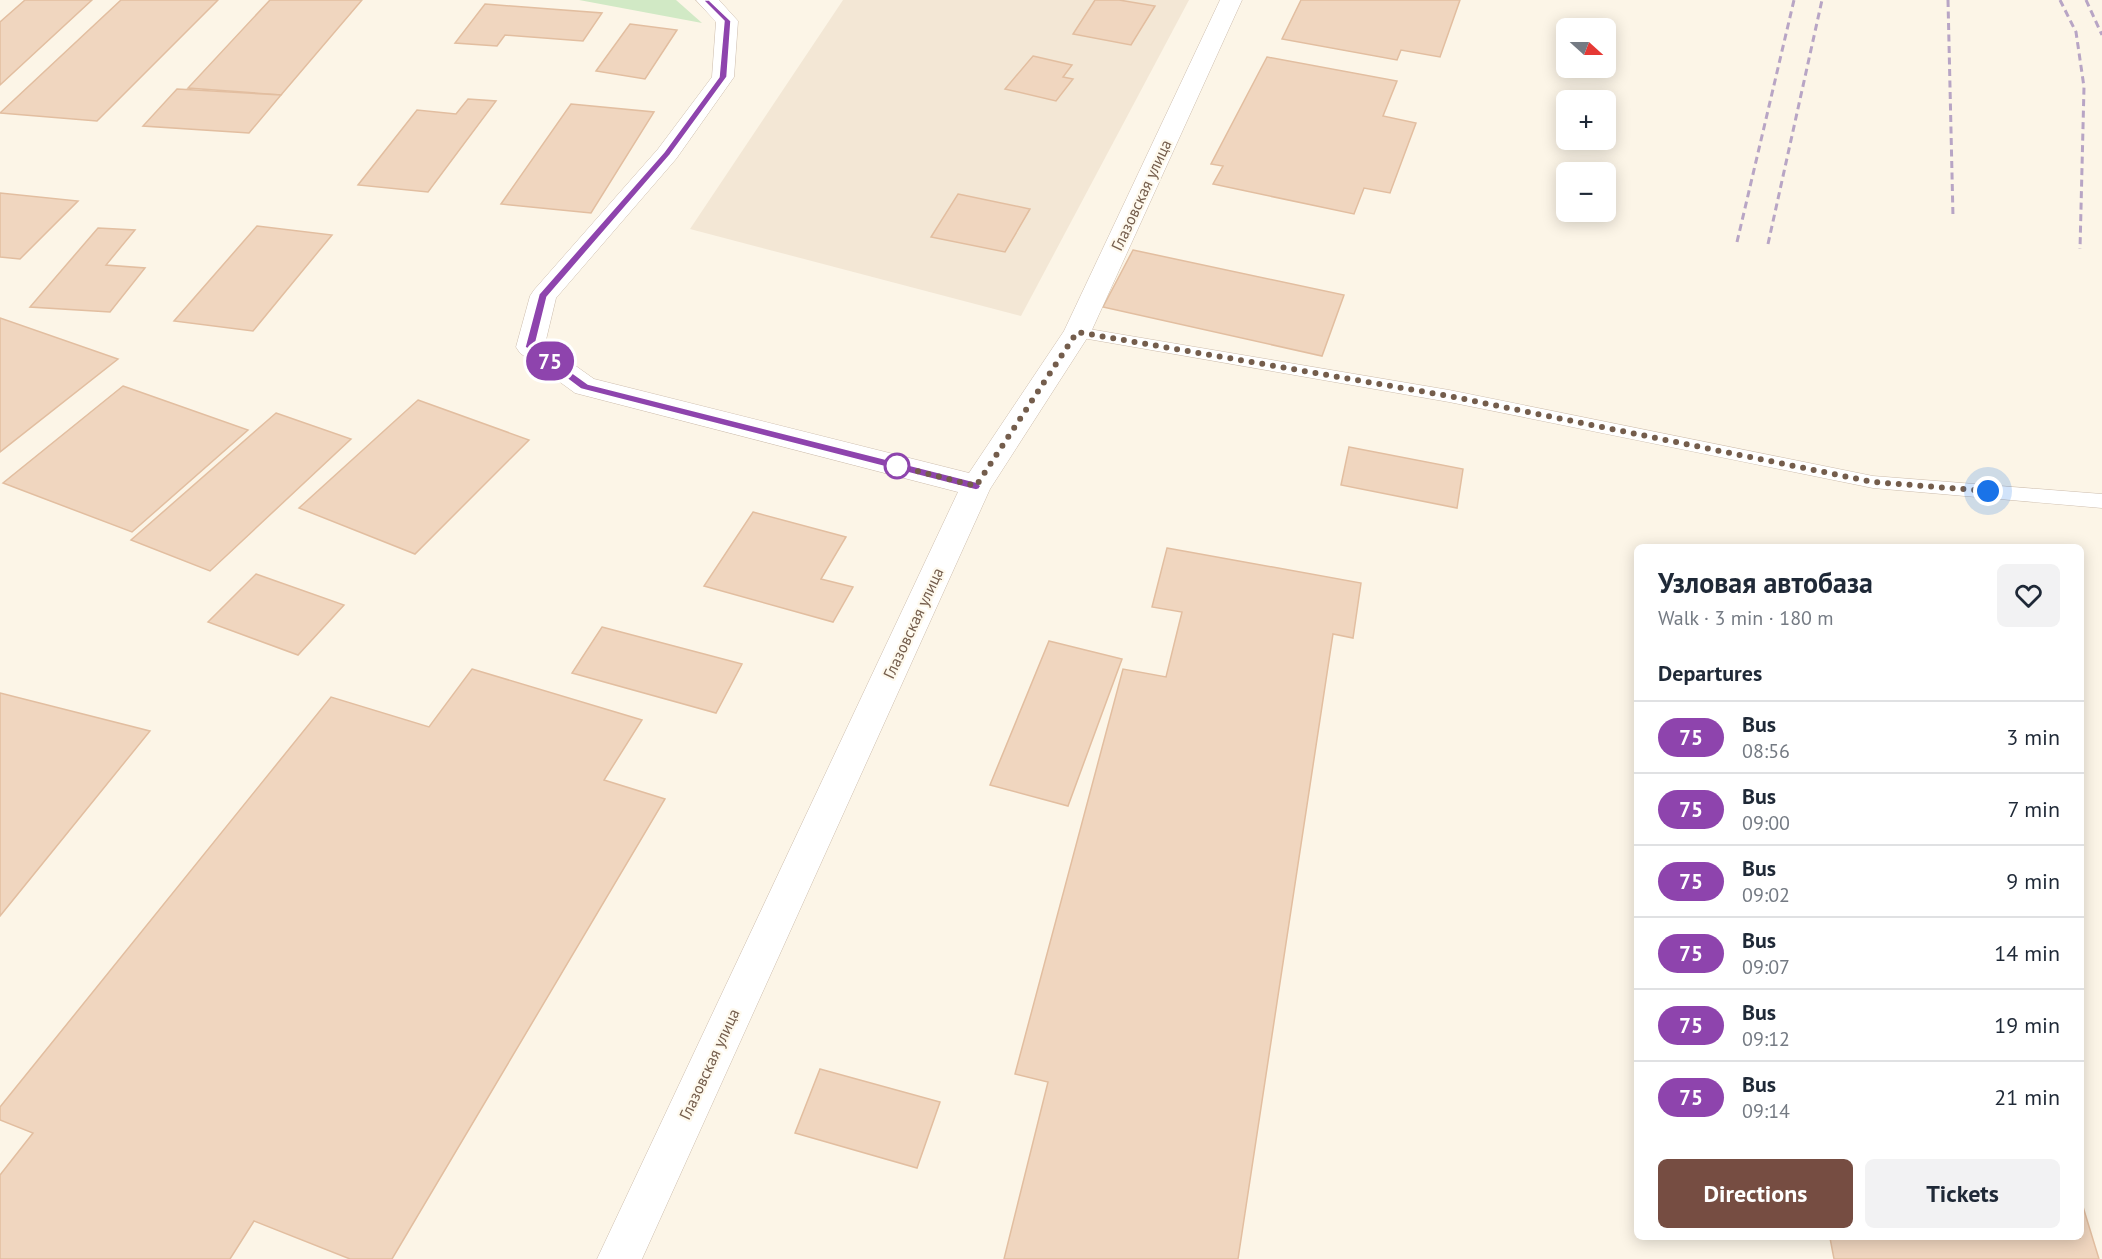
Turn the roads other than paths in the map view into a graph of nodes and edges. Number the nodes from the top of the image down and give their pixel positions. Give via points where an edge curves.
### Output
1 (707, 0) edge
2 (1231, 0) edge
3 (1077, 332) junction
4 (976, 486) junction
5 (2102, 501) edge
6 (618, 1259) edge

1 - 4 street via 728,21 723,77 667,154 543,296 530,347 585,386
2 - 3 street, Глазовская улица
3 - 4 street, Глазовская улица
3 - 5 lane via 1449,396 1873,482
4 - 6 street, Глазовская улица

